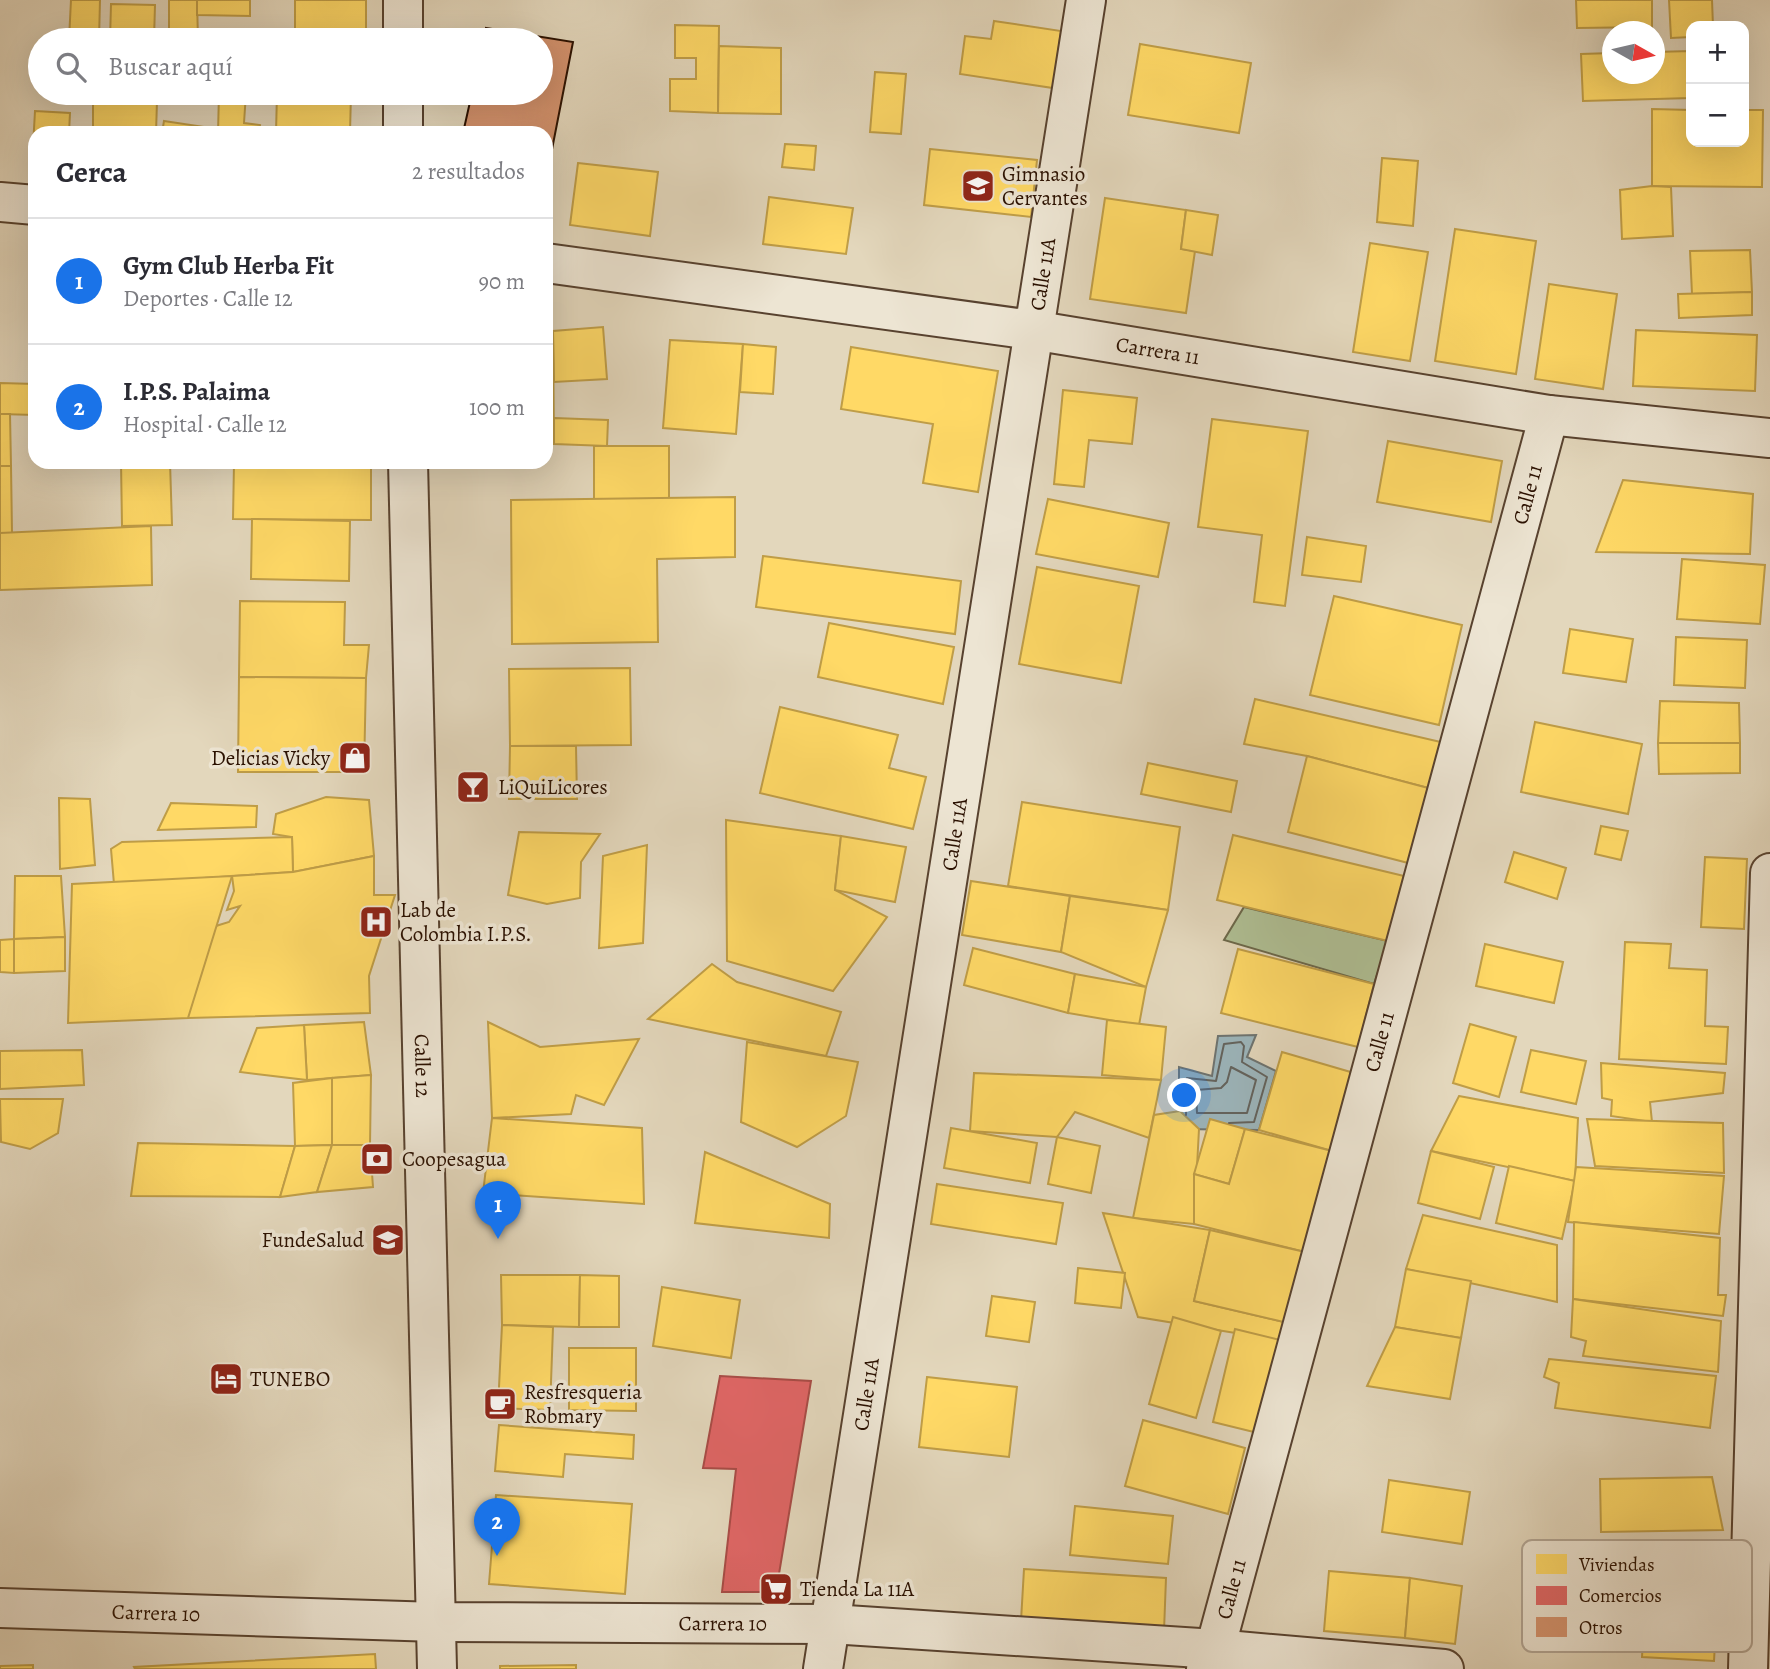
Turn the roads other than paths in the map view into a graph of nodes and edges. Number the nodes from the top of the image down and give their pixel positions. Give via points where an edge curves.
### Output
1 (403, 0) edge
2 (1086, 0) edge
3 (403, 28) edge
4 (403, 105) edge
5 (402, 126) edge
6 (0, 202) edge
7 (28, 204) edge
8 (553, 264) edge
9 (1032, 330) junction
10 (1549, 415) junction
11 (1770, 438) edge
12 (408, 469) edge
13 (1770, 873) edge
14 (1752, 1540) edge
15 (0, 1608) edge
16 (438, 1622) junction
17 (831, 1624) junction
18 (1211, 1659) edge
19 (437, 1669) edge
20 (823, 1669) edge
21 (1444, 1669) edge

1 - 3 street
2 - 9 street, Calle 11A
4 - 5 street
6 - 7 street
8 - 9 street, Carrera 11
9 - 10 street, Carrera 11
9 - 17 street, Calle 11A
10 - 11 street, Carrera 11
10 - 18 street, Calle 11
12 - 16 street, Calle 12
13 - 14 street
15 - 16 street, Carrera 10
16 - 17 street, Carrera 10
16 - 19 street, Calle 12
17 - 18 street, Carrera 10
17 - 20 street, Calle 11A
18 - 21 street, Carrera 10

